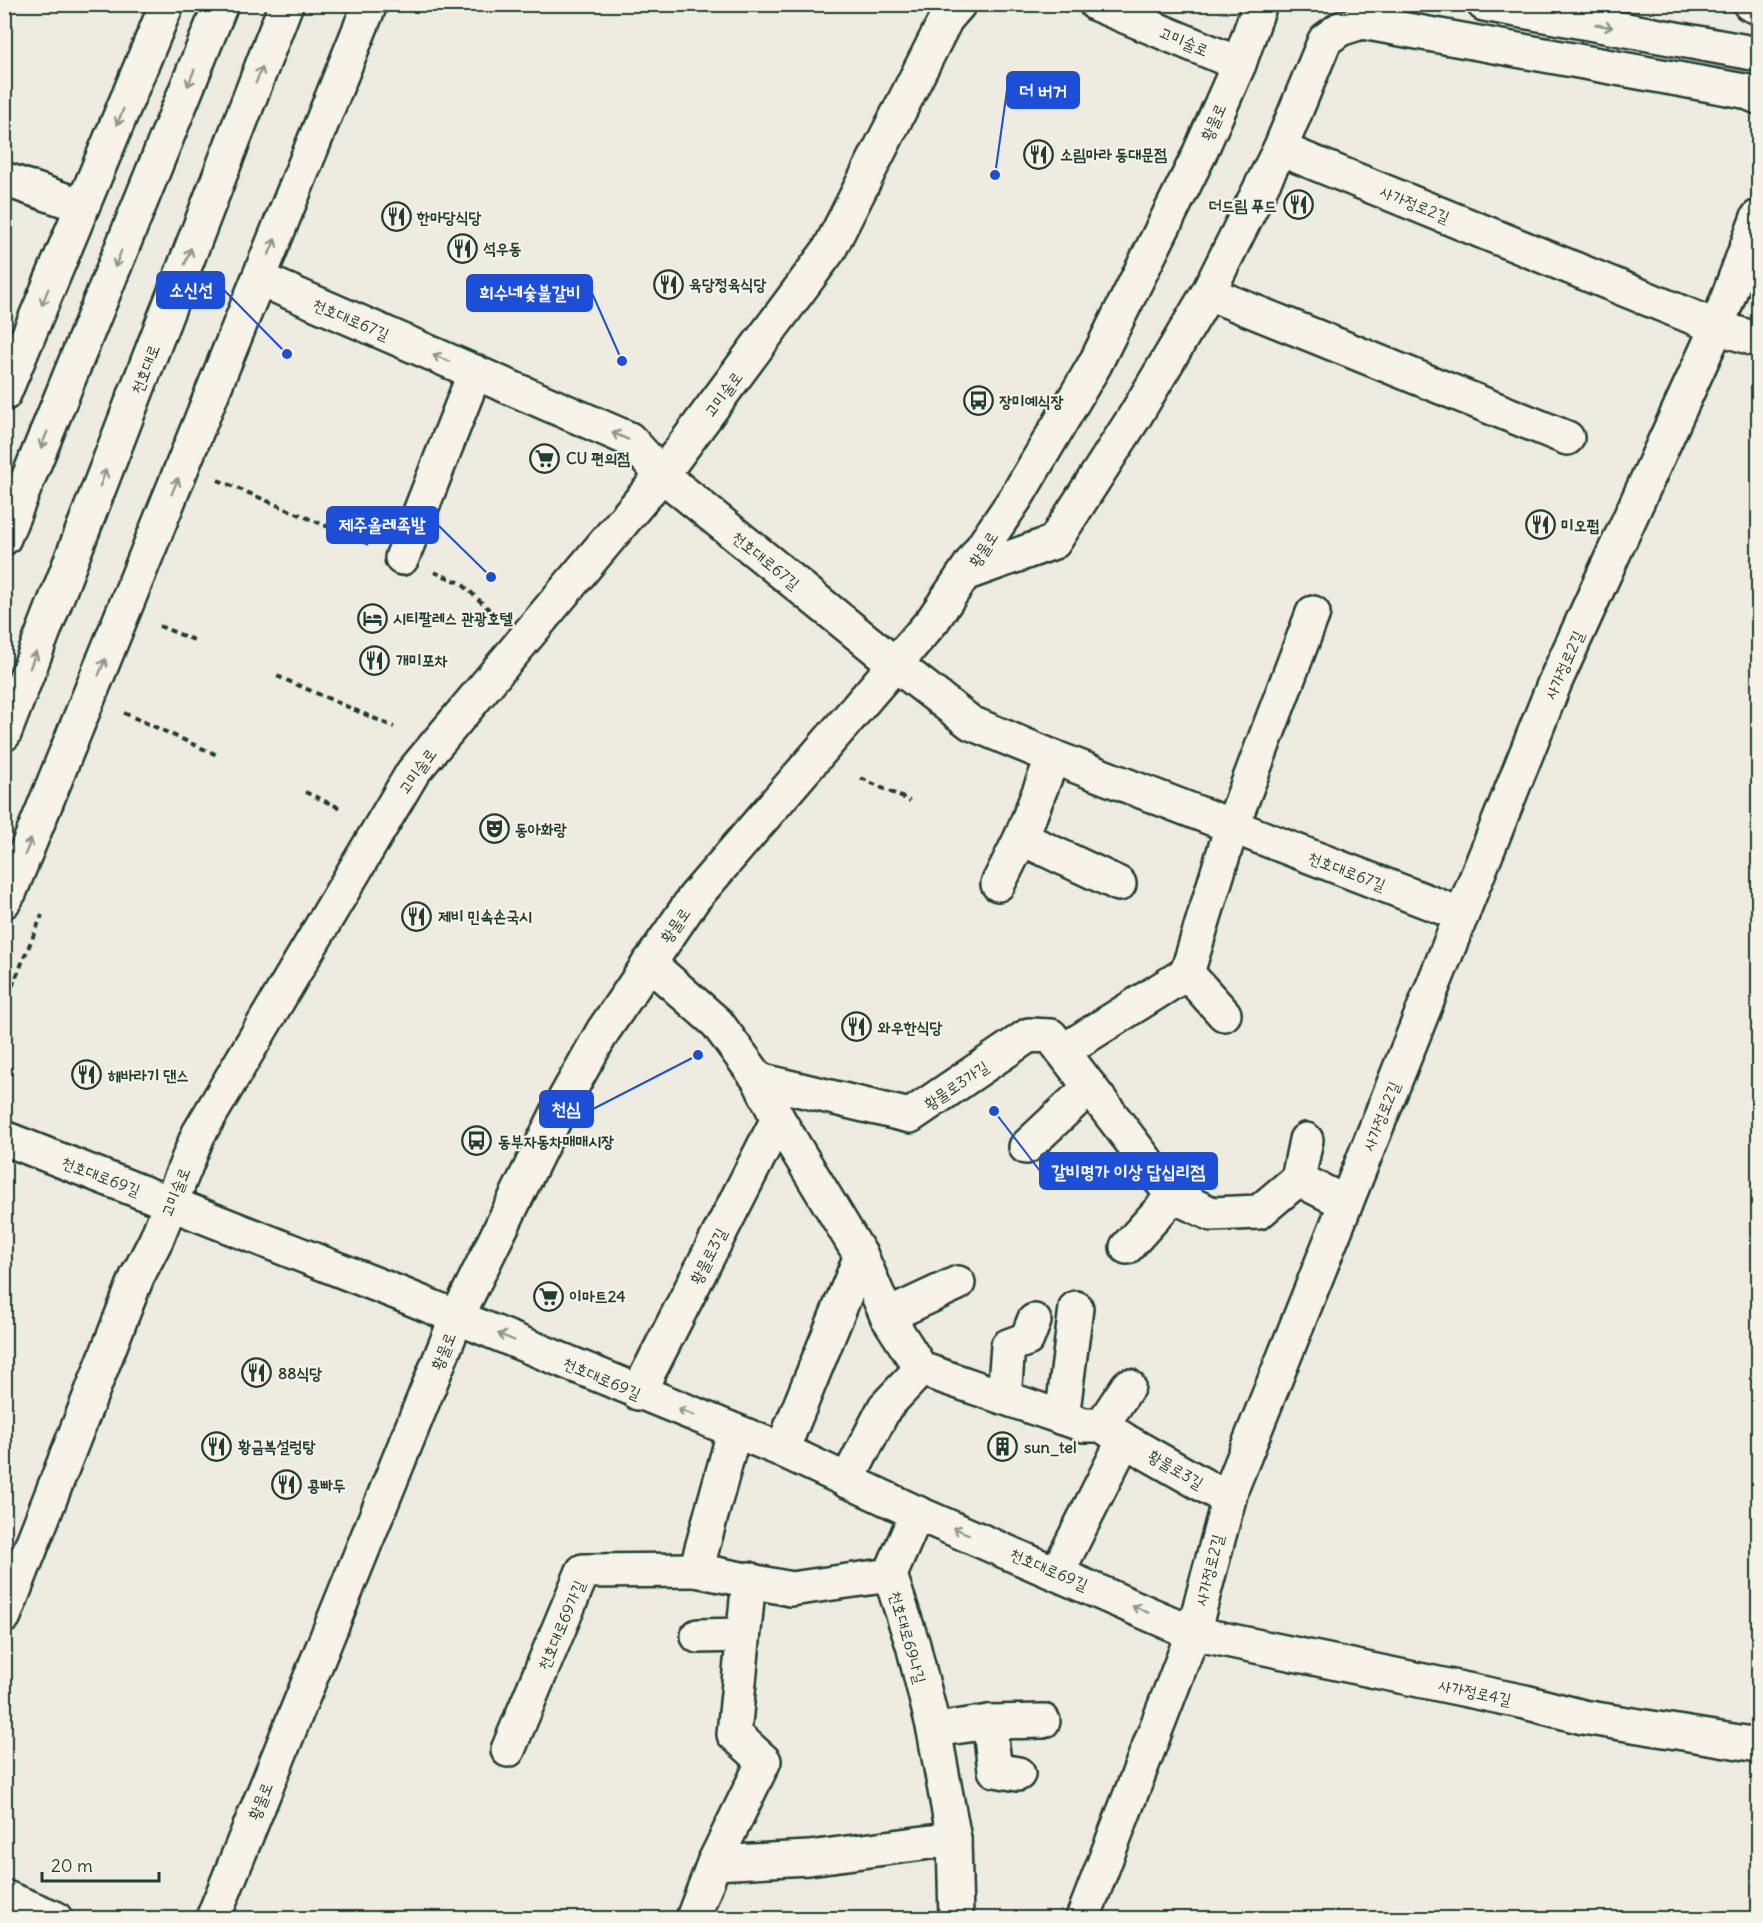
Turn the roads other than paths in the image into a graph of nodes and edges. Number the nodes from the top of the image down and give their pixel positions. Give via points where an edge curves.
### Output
1 (167, 4) edge
2 (221, 4) edge
3 (286, 4) edge
4 (370, 4) edge
5 (959, 4) edge
6 (1096, 4) edge
7 (1260, 4) edge
8 (1484, 4) edge
9 (1750, 4) edge
10 (1758, 7) edge
11 (1758, 54) edge
12 (1239, 64) junction
13 (1758, 97) edge
14 (1280, 149) junction
15 (4, 179) edge
16 (82, 206) junction
17 (1758, 217) edge
18 (260, 279) junction
19 (1209, 293) junction
20 (1717, 327) junction
21 (1758, 340) edge
22 (475, 372) junction
23 (4, 394) edge
24 (1567, 438) dead end
25 (662, 475) junction
26 (4, 538) edge
27 (402, 558) dead end
28 (967, 573) junction
29 (1313, 613) dead end
30 (895, 664) junction
31 (4, 734) edge
32 (1053, 757) junction
33 (1232, 826) junction
34 (1021, 838) junction
35 (998, 884) dead end
36 (1119, 884) dead end
37 (4, 901) edge
38 (1462, 915) junction
39 (649, 963) junction
40 (1187, 973) junction
41 (1224, 1014) dead end
42 (1063, 1051) junction
43 (759, 1080) junction
44 (1090, 1087) junction
45 (778, 1119) junction
46 (4, 1138) edge
47 (1306, 1140) dead end
48 (1026, 1147) dead end
49 (1298, 1179) junction
50 (1173, 1196) junction
51 (171, 1203) junction
52 (1346, 1203) junction
53 (1126, 1246) dead end
54 (861, 1256) junction
55 (958, 1283) dead end
56 (1076, 1308) dead end
57 (887, 1316) junction
58 (457, 1317) junction
59 (1034, 1321) dead end
60 (921, 1369) junction
61 (1128, 1386) dead end
62 (638, 1393) junction
63 (1004, 1397) junction
64 (1062, 1418) junction
65 (734, 1432) junction
66 (1113, 1432) junction
67 (782, 1450) junction
68 (847, 1481) junction
69 (1227, 1499) junction
70 (918, 1513) junction
71 (696, 1570) junction
72 (1057, 1573) junction
73 (890, 1575) junction
74 (749, 1579) junction
75 (4, 1616) edge
76 (1193, 1633) junction
77 (743, 1635) junction
78 (698, 1636) dead end
79 (1044, 1721) dead end
80 (989, 1722) junction
81 (934, 1730) junction
82 (1758, 1745) edge
83 (508, 1750) dead end
84 (1018, 1774) dead end
85 (954, 1839) junction
86 (714, 1863) junction
87 (4, 1897) edge
88 (56, 1918) edge
89 (213, 1918) edge
90 (693, 1918) edge
91 (956, 1918) edge
92 (1083, 1918) edge

1 -> 16 street
2 -> 26 street
31 -> 3 street, 천호대로
18 -> 4 street
5 - 25 street, 고미술로 via 946,19 829,250
6 - 12 street, 고미술로
7 - 12 street, 황물로
8 -> 11 street
9 - 10 street
12 - 28 street, 황물로 via 1198,157 1095,364
13 - 14 street via 1744,91 1362,22 1340,29 1325,40
14 - 19 street
14 - 20 street, 사가정로2길
15 - 16 street
16 -> 23 street
17 - 20 street, 사가정로2길
22 -> 18 street, 천호대로67길
37 -> 18 street
19 - 24 street
19 - 28 street via 1054,542
20 - 21 street, 사가정로2길
20 - 38 street, 사가정로2길 via 1555,682
25 -> 22 street, 천호대로67길 via 629,439
22 - 27 street
25 - 30 street, 천호대로67길
25 - 51 street, 고미술로 via 413,772 198,1135
28 - 30 street, 황물로
29 - 33 street
30 - 32 street, 천호대로67길 via 971,723
30 - 39 street, 황물로 via 694,898
32 - 33 street, 천호대로67길
32 - 34 street
33 - 38 street, 천호대로67길
33 - 40 street
34 - 35 street
34 - 36 street
38 - 52 street, 사가정로2길
39 - 43 street via 717,1023
39 - 58 street, 황물로 via 603,1031 562,1104
40 - 41 street
40 - 42 street
42 - 43 street, 황물로3가길 via 1051,1036 1029,1035 910,1116
42 - 44 street, 황물로3가길
43 - 45 street
44 - 48 street
44 - 50 street, 황물로3가길
45 - 54 street
45 - 62 street, 황물로3길
46 - 51 street, 천호대로69길
47 - 49 street
49 - 50 street, 황물로3가길 via 1259,1212 1212,1214
49 - 52 street
50 - 53 street
51 - 58 street, 천호대로69길
51 - 75 street, 고미술로 via 137,1277
52 - 69 street, 사가정로2길
54 - 57 street
54 - 67 street
55 - 57 street
56 - 64 street
57 - 60 street
62 -> 58 street, 천호대로69길
58 - 89 street, 황물로
59 - 63 street via 1027,1339 1008,1346
60 - 63 street, 황물로3길
60 - 68 street via 885,1407
61 - 66 street
65 -> 62 street, 천호대로69길
63 - 64 street, 황물로3길
64 - 66 street, 황물로3길
65 - 67 street, 천호대로69길
65 - 71 street
66 - 69 street, 황물로3길
66 - 72 street
67 - 68 street, 천호대로69길
68 - 70 street, 천호대로69길
69 - 76 street, 사가정로2길
72 -> 70 street, 천호대로69길
70 - 73 street, 천호대로69나길
71 - 74 street, 천호대로69가길
71 - 83 street, 천호대로69가길 via 583,1571
76 -> 72 street, 천호대로69길
73 - 74 street, 천호대로69가길 via 791,1589
73 - 81 street, 천호대로69나길 via 913,1645
74 - 77 street
76 - 82 street, 사가정로4길 via 1583,1717
76 - 92 street, 사가정로2길
77 - 78 street
77 - 86 street via 734,1734 764,1761
79 - 80 street
80 - 81 street
80 - 84 street via 995,1770
81 - 85 street, 천호대로69나길
85 - 86 street via 809,1858
85 - 91 street, 천호대로69나길
86 - 90 street
87 - 88 street

